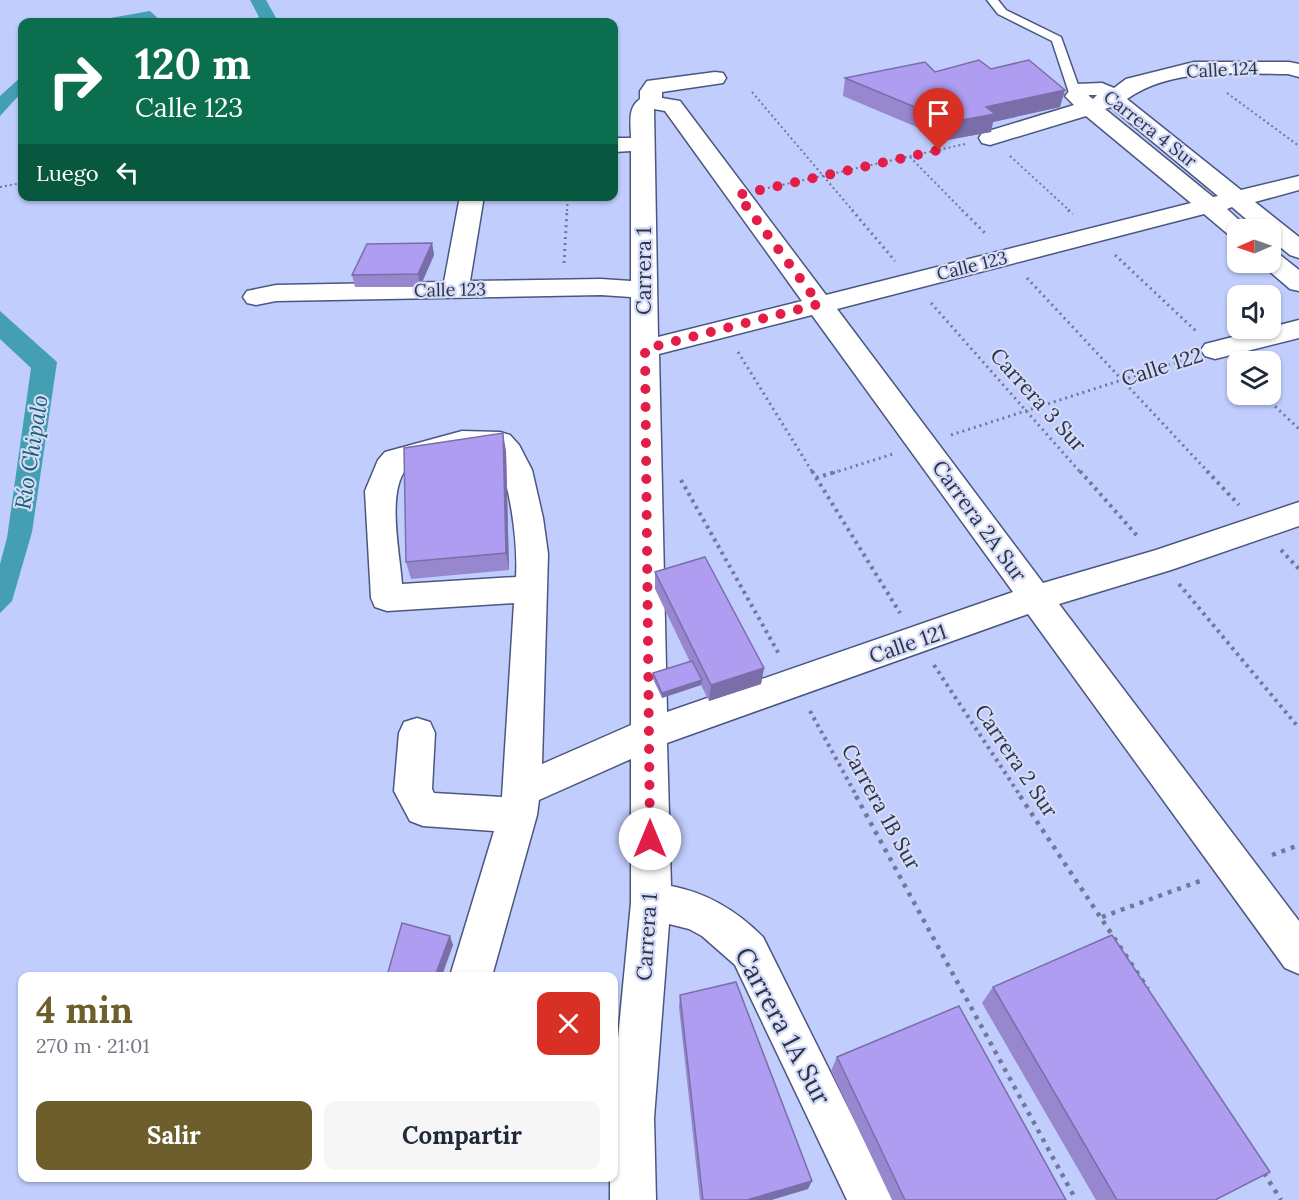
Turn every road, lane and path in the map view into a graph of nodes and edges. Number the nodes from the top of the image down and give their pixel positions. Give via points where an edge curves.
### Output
1 (992, 0) edge
2 (1194, 68) junction
3 (1294, 70) edge
4 (715, 78) dead end
5 (752, 92) dead end
6 (1114, 98) junction
7 (651, 102) junction
8 (1084, 102) junction
9 (990, 138) joint
10 (644, 144) junction
11 (618, 145) edge
12 (1299, 146) edge
13 (825, 177) junction
14 (1299, 183) edge
15 (18, 184) edge
16 (0, 187) edge
17 (738, 195) junction
18 (1236, 199) junction
19 (471, 201) edge
20 (568, 201) edge
21 (1209, 205) junction
22 (1227, 221) edge
23 (1299, 250) edge
24 (1281, 268) edge
25 (912, 281) junction
26 (1299, 283) edge
27 (563, 288) junction
28 (456, 290) junction
29 (645, 291) junction
30 (256, 297) dead end
31 (819, 304) junction
32 (1299, 329) edge
33 (735, 348) dead end
34 (645, 349) junction
35 (1215, 350) joint
36 (1099, 353) dead end
37 (1123, 380) junction
38 (1274, 405) edge
39 (1027, 410) junction
40 (1299, 429) edge
41 (645, 438) junction
42 (1299, 514) edge
43 (1258, 526) junction
44 (1160, 561) junction
45 (1299, 568) edge
46 (532, 589) junction
47 (1035, 598) junction
48 (918, 640) junction
49 (795, 683) junction
50 (1299, 728) edge
51 (417, 732) dead end
52 (649, 734) junction
53 (520, 802) junction
54 (651, 903) junction
55 (1299, 954) edge
56 (472, 972) edge
57 (1154, 998) edge
58 (1262, 1170) edge
59 (633, 1200) edge
60 (872, 1200) edge
61 (1076, 1200) edge
62 (1281, 1200) edge

1 - 8 lane via 1002,12 1057,39
2 - 3 street, Calle 124
2 - 6 street, Calle 124 via 1134,84
2 - 12 path
4 - 7 street via 655,86
5 - 13 path, Carrera 3 Sur
6 - 8 street, Carrera 4 Sur via 1102,89 1083,89
6 - 18 street, Carrera 4 Sur
7 - 10 street, Carrera 1 via 642,112
7 - 17 street, Carrera 2A Sur via 672,106
8 - 9 street
8 - 21 street, Carrera 4 Sur
9 - 13 path
10 - 11 street
10 - 29 street, Carrera 1
13 - 17 path
13 - 25 path, Carrera 3 Sur
14 - 18 street, Calle 123
15 - 16 path
17 - 31 street, Carrera 2A Sur
18 - 21 street, Calle 123
18 - 23 street, Carrera 4 Sur
19 - 28 street
20 - 27 path
21 - 22 street, Carrera 4 Sur
21 - 25 street, Calle 123
24 - 26 street
25 - 31 street, Calle 123
25 - 39 path, Carrera 3 Sur
27 - 28 street, Calle 123
27 - 29 street, Calle 123
28 - 30 street, Calle 123 via 276,292
29 - 34 street, Carrera 1
31 - 34 street, Calle 123
31 - 47 street, Carrera 2A Sur
32 - 35 street, Calle 122
33 - 48 path, Carrera 2 Sur
34 - 41 street, Carrera 1
35 - 37 path, Calle 122
36 - 37 path
37 - 39 path, Calle 122
37 - 43 path
38 - 40 path
39 - 44 path, Carrera 3 Sur
41 - 49 path, Carrera 1B Sur via 690,491
41 - 52 street, Carrera 1
42 - 43 street, Calle 121
43 - 44 street, Calle 121
43 - 45 path
44 - 47 street, Calle 121
44 - 50 path, Carrera 3 Sur
46 - 46 street via 387,597 380,491 396,460 462,441 500,442 514,461 530,524
46 - 53 street
47 - 48 street, Calle 121
47 - 55 street, Carrera 2A Sur
48 - 49 street, Calle 121
48 - 57 path, Carrera 2 Sur
49 - 52 street, Calle 121
49 - 61 path, Carrera 1B Sur
51 - 53 street via 413,791 423,809
52 - 53 street, Calle 121
52 - 54 street, Carrera 1
53 - 56 street
54 - 59 street, Carrera 1 via 632,1119
54 - 60 street, Carrera 1A Sur via 700,912 728,928 749,951
58 - 62 path

